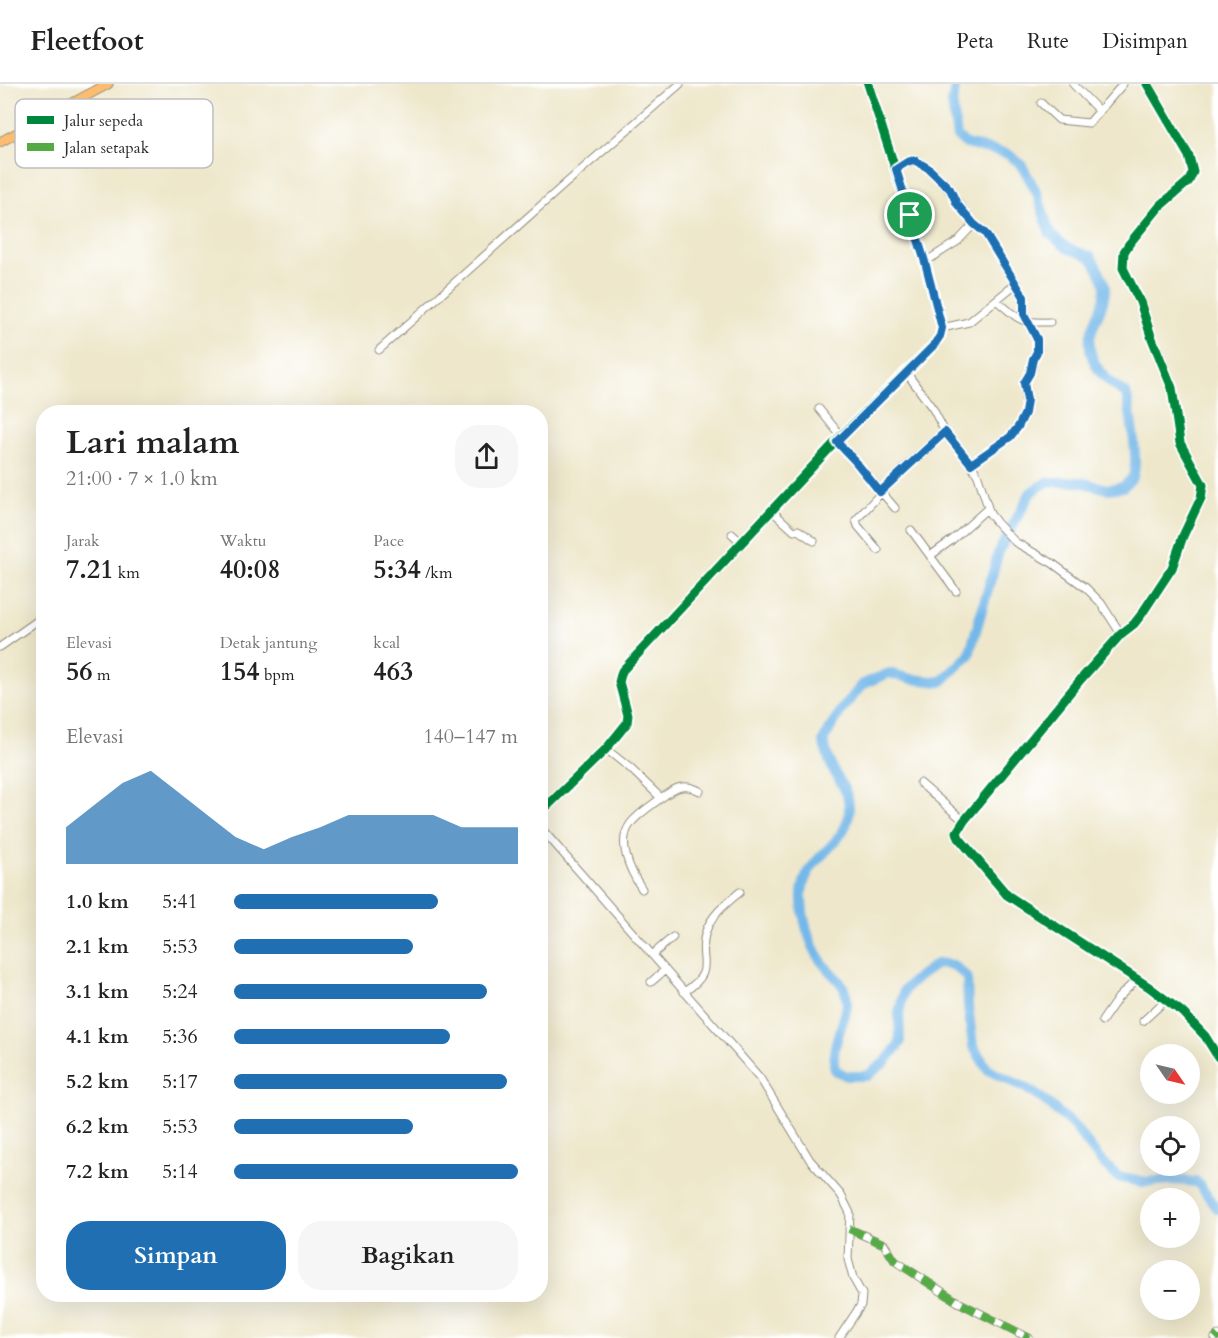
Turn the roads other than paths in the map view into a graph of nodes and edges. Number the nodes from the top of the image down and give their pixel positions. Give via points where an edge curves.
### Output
1 (108, 84) edge
2 (680, 84) edge
3 (868, 84) edge
4 (1072, 84) edge
5 (1124, 84) edge
6 (1147, 84) edge
7 (80, 99) edge
8 (1041, 103) dead end
9 (1099, 111) junction
10 (15, 134) edge
11 (0, 142) edge
12 (896, 169) junction
13 (974, 224) junction
14 (925, 262) junction
15 (1017, 284) junction
16 (996, 300) junction
17 (1050, 322) dead end
18 (1028, 323) junction
19 (942, 328) junction
20 (379, 350) dead end
21 (906, 372) junction
22 (819, 409) dead end
23 (945, 432) junction
24 (839, 439) junction
25 (971, 464) junction
26 (880, 492) junction
27 (895, 508) dead end
28 (988, 508) junction
29 (772, 511) junction
30 (911, 530) dead end
31 (732, 534) dead end
32 (813, 541) dead end
33 (742, 543) junction
34 (878, 550) dead end
35 (930, 556) junction
36 (956, 591) dead end
37 (36, 622) edge
38 (1121, 634) junction
39 (0, 647) edge
40 (606, 748) junction
41 (920, 783) dead end
42 (700, 791) dead end
43 (660, 798) junction
44 (548, 805) edge
45 (964, 821) junction
46 (548, 836) edge
47 (642, 889) dead end
48 (740, 892) dead end
49 (673, 937) dead end
50 (652, 956) junction
51 (665, 970) junction
52 (1137, 979) junction
53 (651, 982) dead end
54 (684, 992) junction
55 (1166, 1000) junction
56 (1102, 1021) dead end
57 (1143, 1021) dead end
58 (1218, 1057) edge
59 (849, 1229) junction
60 (839, 1338) edge
61 (1029, 1338) edge

1 - 7 main road
2 - 20 street
3 - 12 street
4 - 9 street
5 - 9 street
6 - 38 street via 1184,144 1193,172 1189,182 1160,206 1129,244 1123,268 1172,388 1180,443 1203,490 1172,568 1134,624
8 - 9 street via 1061,121 1089,123
10 - 11 main road
12 - 13 street via 912,160 928,168 950,189
12 - 14 street
13 - 14 street via 958,242
13 - 15 street via 985,233
14 - 19 street
15 - 16 street
15 - 18 street via 1025,299 1023,312
16 - 18 street
16 - 19 street via 969,322
17 - 18 street
18 - 25 street via 1038,349 1024,383 1025,413 1010,437
19 - 21 street via 937,341
21 - 23 street
21 - 24 street
22 - 24 street
23 - 25 street
23 - 26 street
24 - 26 street
24 - 29 street
25 - 28 street
26 - 27 street
26 - 34 street via 856,522
28 - 35 street
28 - 38 street via 1015,542 1078,581 1101,603
29 - 32 street via 794,531
29 - 33 street
30 - 35 street
31 - 33 street
33 - 40 street via 622,671 619,682 628,721
35 - 36 street
37 - 39 street
38 - 45 street
40 - 43 street
40 - 44 street
41 - 45 street
42 - 43 street via 681,786
43 - 47 street via 633,820 626,835 629,866
45 - 52 street via 958,830 959,838 1007,895
46 - 50 street
48 - 54 street via 710,924 705,936 705,970 696,984
49 - 50 street
50 - 51 street
51 - 53 street
51 - 54 street
52 - 55 street
52 - 56 street
54 - 59 street via 765,1086 810,1160 845,1202 850,1213
55 - 57 street
55 - 58 street via 1205,1036
59 - 60 street via 848,1259 863,1300
59 - 61 street via 884,1244 895,1261 958,1302

